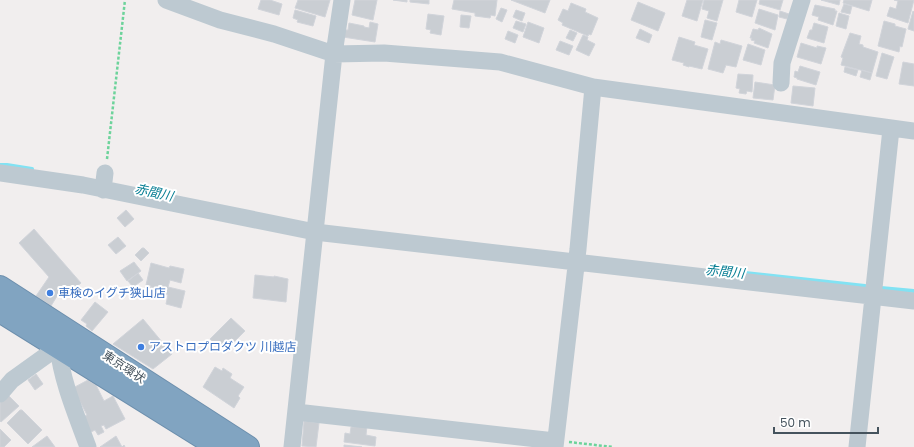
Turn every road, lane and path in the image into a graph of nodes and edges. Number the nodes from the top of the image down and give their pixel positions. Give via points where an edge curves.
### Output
1 (125, 0) edge
2 (166, 0) edge
3 (342, 0) edge
4 (802, 0) edge
5 (334, 54) junction
6 (781, 83) dead end
7 (593, 87) junction
8 (891, 129) junction
9 (914, 132) edge
10 (0, 173) edge
11 (104, 182) junction
12 (316, 232) junction
13 (576, 263) junction
14 (0, 288) edge
15 (874, 296) junction
16 (914, 300) edge
17 (0, 311) edge
18 (58, 347) junction
19 (0, 394) edge
20 (296, 412) junction
21 (555, 444) edge
22 (88, 447) edge
23 (218, 447) edge
24 (248, 447) edge
25 (292, 447) edge
26 (613, 447) edge
27 (857, 447) edge

1 - 11 path
2 - 5 street via 220,20 274,34
3 - 5 street
4 - 6 street via 782,63
5 - 7 street via 384,53 500,62
5 - 12 street
7 - 8 street
7 - 13 street
8 - 9 street
8 - 15 street
10 - 11 street
11 - 12 street
12 - 13 street
12 - 20 street
13 - 15 street
13 - 21 street
14 - 24 highway, 東京環状
15 - 16 street
15 - 27 street
17 - 18 highway, 東京環状
18 - 19 street via 12,380
18 - 22 street via 65,383
18 - 23 highway, 東京環状
20 - 21 street
20 - 25 street
21 - 26 path

